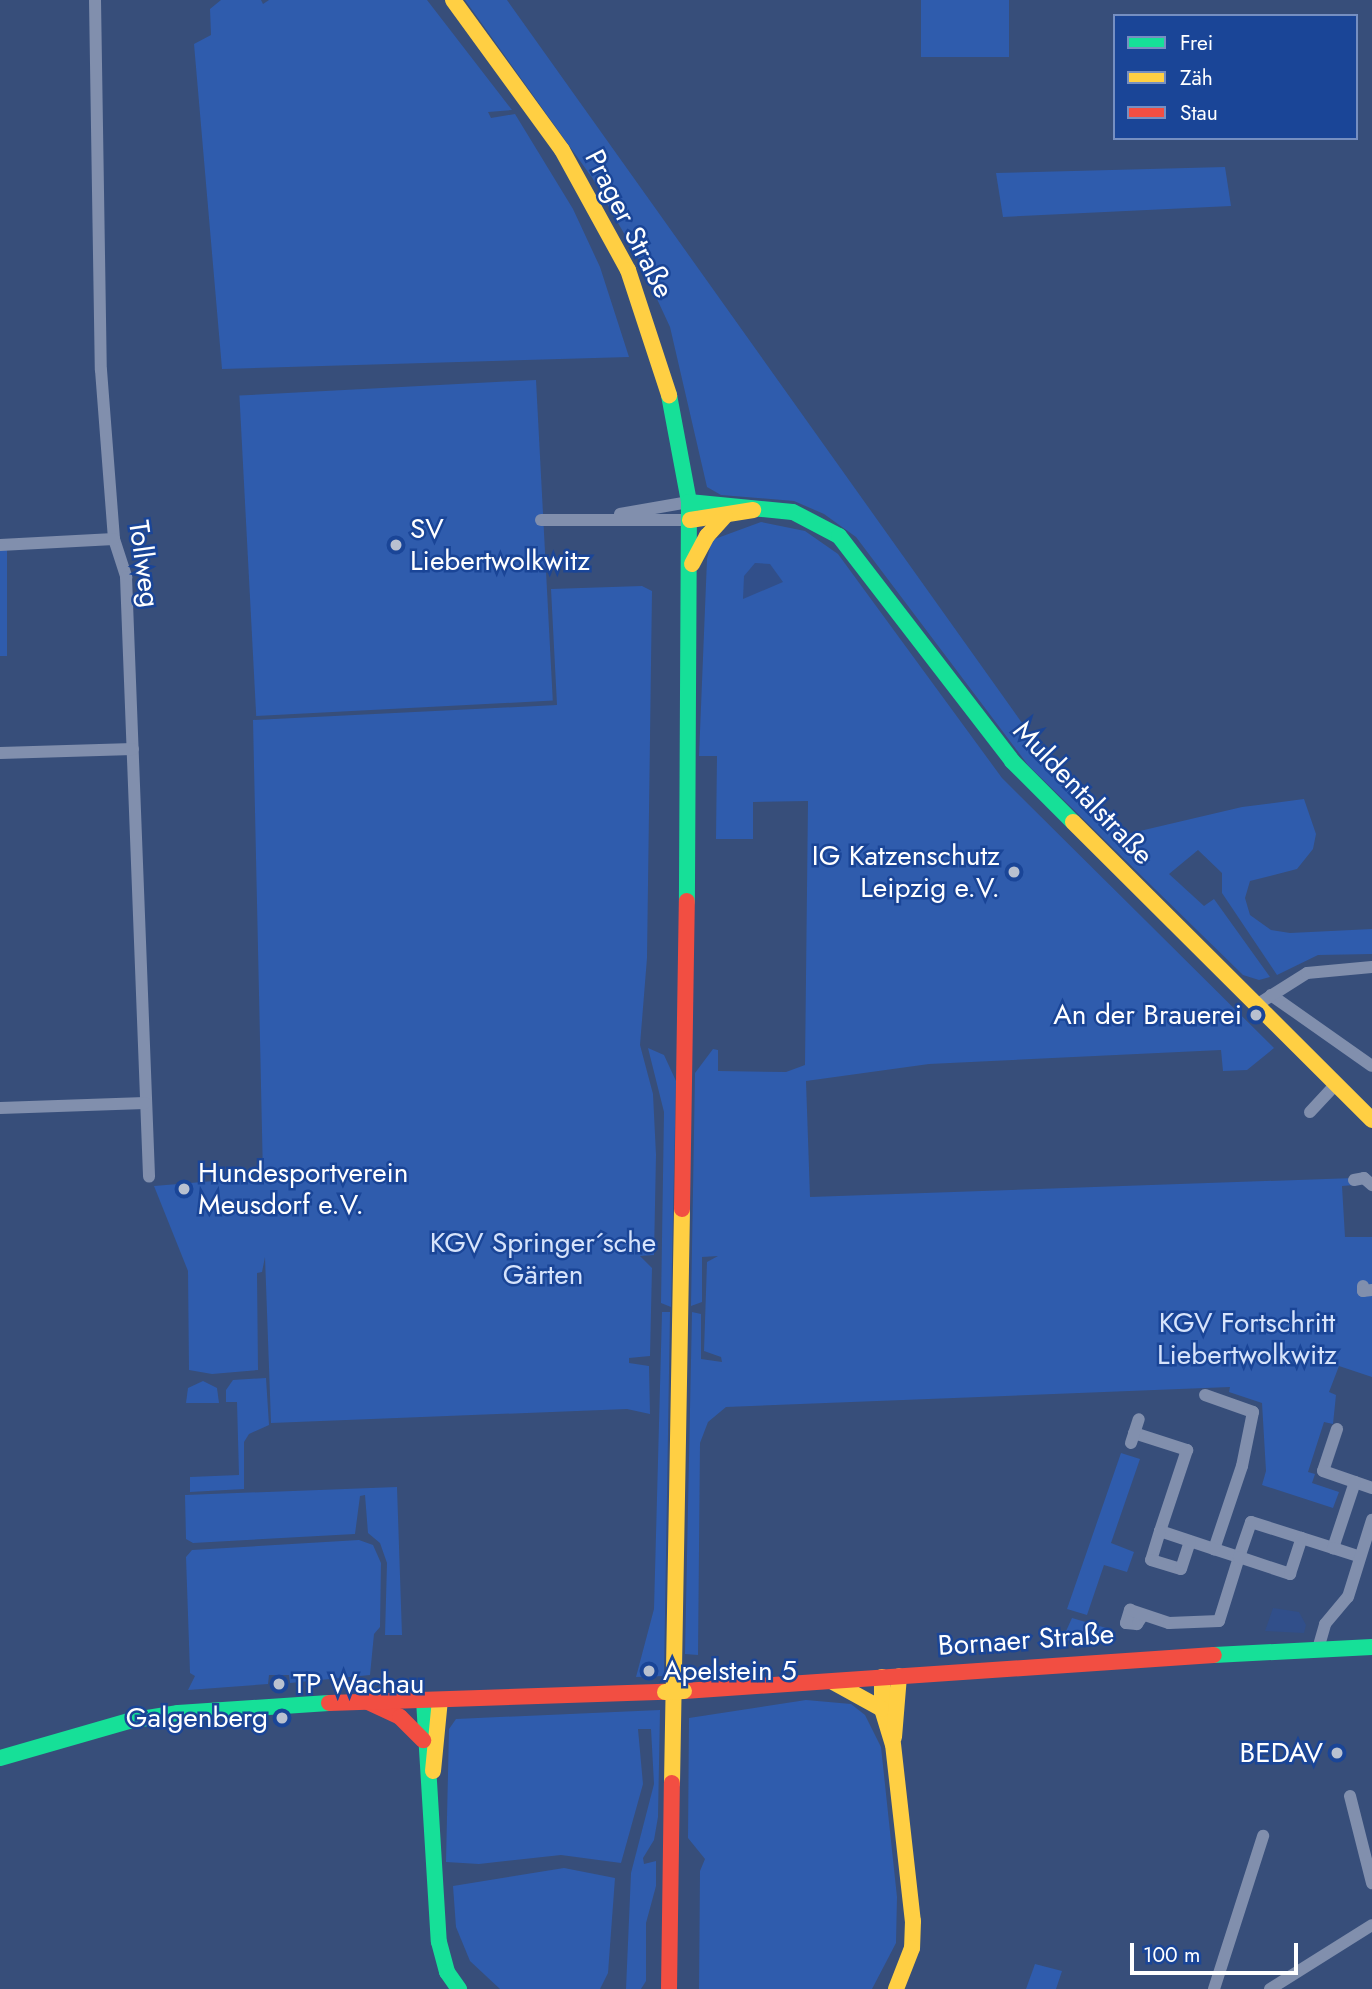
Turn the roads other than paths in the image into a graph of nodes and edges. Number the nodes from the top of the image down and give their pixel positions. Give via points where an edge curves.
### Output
1 (94, 0) edge
2 (453, 0) edge
3 (689, 502) junction
4 (765, 508) junction
5 (725, 516) junction
6 (608, 517) junction
7 (541, 520) dead end
8 (690, 520) junction
9 (114, 539) junction
10 (0, 545) edge
11 (692, 564) junction
12 (133, 749) junction
13 (0, 753) edge
14 (1372, 967) edge
15 (1265, 1000) junction
16 (1372, 1066) edge
17 (1336, 1084) junction
18 (145, 1103) junction
19 (0, 1108) edge
20 (1310, 1112) dead end
21 (1372, 1120) edge
22 (149, 1177) dead end
23 (1205, 1395) dead end
24 (1139, 1419) dead end
25 (1337, 1429) dead end
26 (1355, 1482) junction
27 (1372, 1488) edge
28 (1372, 1520) edge
29 (1160, 1531) junction
30 (1302, 1538) junction
31 (1190, 1541) junction
32 (1333, 1548) junction
33 (1214, 1549) junction
34 (1360, 1557) junction
35 (1239, 1558) junction
36 (1143, 1615) dead end
37 (1372, 1647) edge
38 (1318, 1649) junction
39 (899, 1676) junction
40 (882, 1677) junction
41 (833, 1682) junction
42 (432, 1700) junction
43 (368, 1702) junction
44 (882, 1709) junction
45 (423, 1740) junction
46 (893, 1744) junction
47 (0, 1758) edge
48 (432, 1781) junction
49 (1350, 1796) dead end
50 (1263, 1836) dead end
51 (1372, 1883) edge
52 (1372, 1925) edge
53 (668, 1988) edge
54 (459, 1989) edge
55 (896, 1989) edge
56 (1213, 1989) edge
57 (1270, 1989) edge

1 - 9 street, Tollweg via 95,215
2 - 3 main road, Prager Straße via 562,150 624,260 667,383
3 - 4 main road, Muldentalstraße
3 - 6 street, Muldentalstraße
3 - 8 main road, Prager Straße
4 - 5 main road, Muldentalstraße
4 - 15 main road, Muldentalstraße via 811,518 856,553 1012,761
5 - 8 main road, Muldentalstraße
5 - 11 main road via 707,536
6 - 7 street, Muldentalstraße
6 - 8 street, Muldentalstraße
8 - 11 main road, Prager Straße
9 - 10 street
9 - 12 street, Tollweg via 126,576
11 - 53 main road, Prager Straße
12 - 13 street
12 - 18 street, Tollweg
14 - 15 street via 1307,973
15 - 16 street
15 - 17 main road, Muldentalstraße
17 - 20 street
17 - 21 main road, Muldentalstraße
18 - 19 street
18 - 22 street, Tollweg
23 - 33 street via 1253,1412 1242,1466
24 - 29 street via 1133,1438 1187,1450
25 - 26 street via 1323,1471
26 - 27 street
26 - 32 street
28 - 34 street
29 - 31 street
29 - 31 street via 1151,1560 1181,1570
30 - 32 street
30 - 35 street via 1251,1522
30 - 35 street via 1290,1574
31 - 33 street
32 - 34 street
33 - 35 street
34 - 38 street via 1348,1597 1325,1625
35 - 36 street via 1219,1620 1169,1623
37 - 38 main road, Bornaer Straße
38 - 39 main road, Bornaer Straße
39 - 40 main road, Bornaer Straße
39 - 46 main road
40 - 41 main road, Bornaer Straße
40 - 44 main road
41 - 42 main road, Bornaer Straße, bridge
41 - 44 main road
42 - 43 main road, Bornaer Straße
42 - 45 main road
42 - 48 main road
43 - 45 main road via 400,1717
43 - 47 main road, Bornaer Straße via 178,1713 129,1721
44 - 46 main road
45 - 48 main road
46 - 55 main road via 913,1921 912,1948
48 - 54 main road via 439,1942 447,1972
49 - 51 street
50 - 56 street
52 - 57 street

